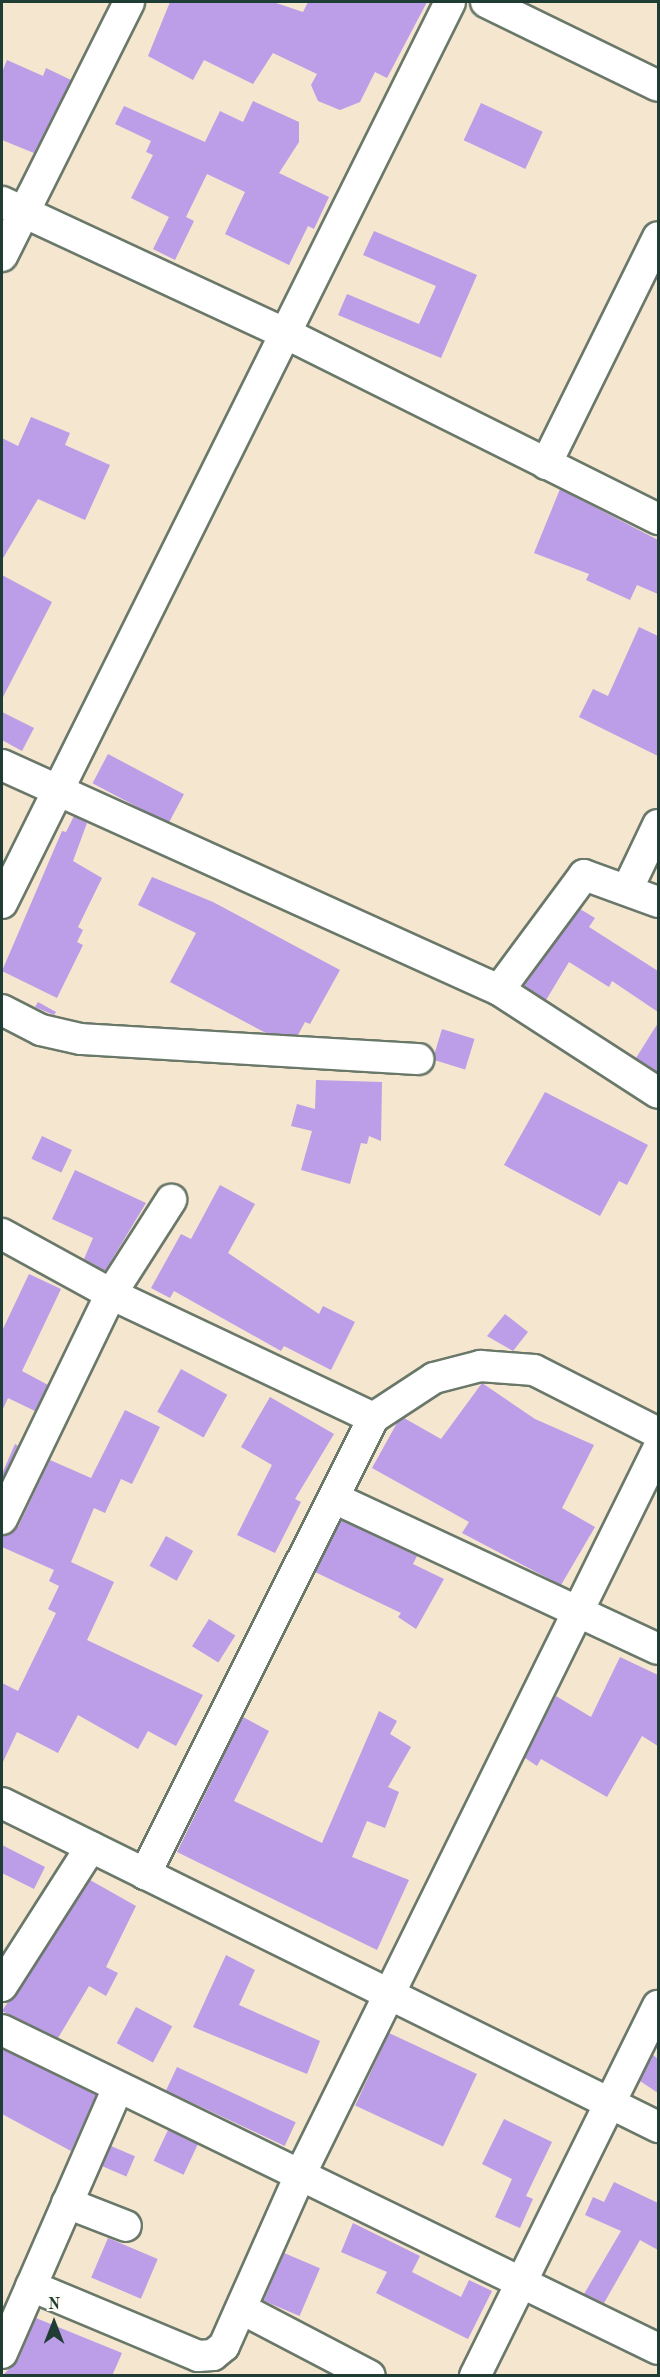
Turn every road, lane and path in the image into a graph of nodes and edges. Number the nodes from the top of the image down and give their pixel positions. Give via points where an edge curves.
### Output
1 (129, 2) edge
2 (450, 2) edge
3 (486, 2) edge
4 (658, 86) edge
5 (12, 207) edge
6 (658, 237) edge
7 (2, 256) edge
8 (287, 334) junction
9 (546, 464) junction
10 (658, 519) edge
11 (2, 765) edge
12 (61, 791) junction
13 (658, 825) edge
14 (627, 890) junction
15 (2, 903) edge
16 (658, 903) edge
17 (499, 990) junction
18 (2, 1010) edge
19 (418, 1059) dead end
20 (658, 1093) edge
21 (171, 1200) dead end
22 (2, 1234) edge
23 (111, 1294) junction
24 (373, 1418) junction
25 (658, 1433) edge
26 (658, 1449) edge
27 (334, 1498) junction
28 (2, 1519) edge
29 (578, 1612) junction
30 (658, 1649) edge
31 (2, 1803) edge
32 (91, 1847) junction
33 (146, 1874) junction
34 (2, 1986) edge
35 (390, 1994) junction
36 (658, 2006) edge
37 (2, 2030) edge
38 (118, 2087) junction
39 (611, 2103) junction
40 (658, 2127) edge
41 (300, 2175) junction
42 (67, 2203) junction
43 (126, 2226) dead end
44 (525, 2284) junction
45 (18, 2297) edge
46 (242, 2309) junction
47 (658, 2349) edge
48 (2, 2354) edge
49 (353, 2372) edge
50 (475, 2376) edge

1 - 5 street
2 - 8 street
3 - 4 street
5 - 7 street
5 - 8 street
6 - 9 street
8 - 9 street
8 - 12 street
9 - 10 street
11 - 12 street
12 - 15 street
12 - 17 street
13 - 14 street
14 - 16 street
14 - 17 street via 591,875 579,878
17 - 20 street
18 - 19 street via 41,1030 81,1039
21 - 23 street
22 - 23 street
23 - 24 street
23 - 28 street
24 - 25 street via 434,1378 480,1366 534,1370
24 - 27 street
26 - 29 street
27 - 29 street
27 - 33 street
29 - 30 street
29 - 35 street
31 - 32 street
32 - 33 street
32 - 34 street
33 - 35 street
35 - 39 street
35 - 41 street
36 - 39 street
37 - 38 street
38 - 41 street
38 - 42 street
39 - 40 street
39 - 44 street
41 - 44 street
41 - 46 street
42 - 43 street
42 - 45 street
44 - 47 street
44 - 50 street
45 - 46 street via 198,2356 213,2355 224,2346
45 - 48 street
46 - 49 street

